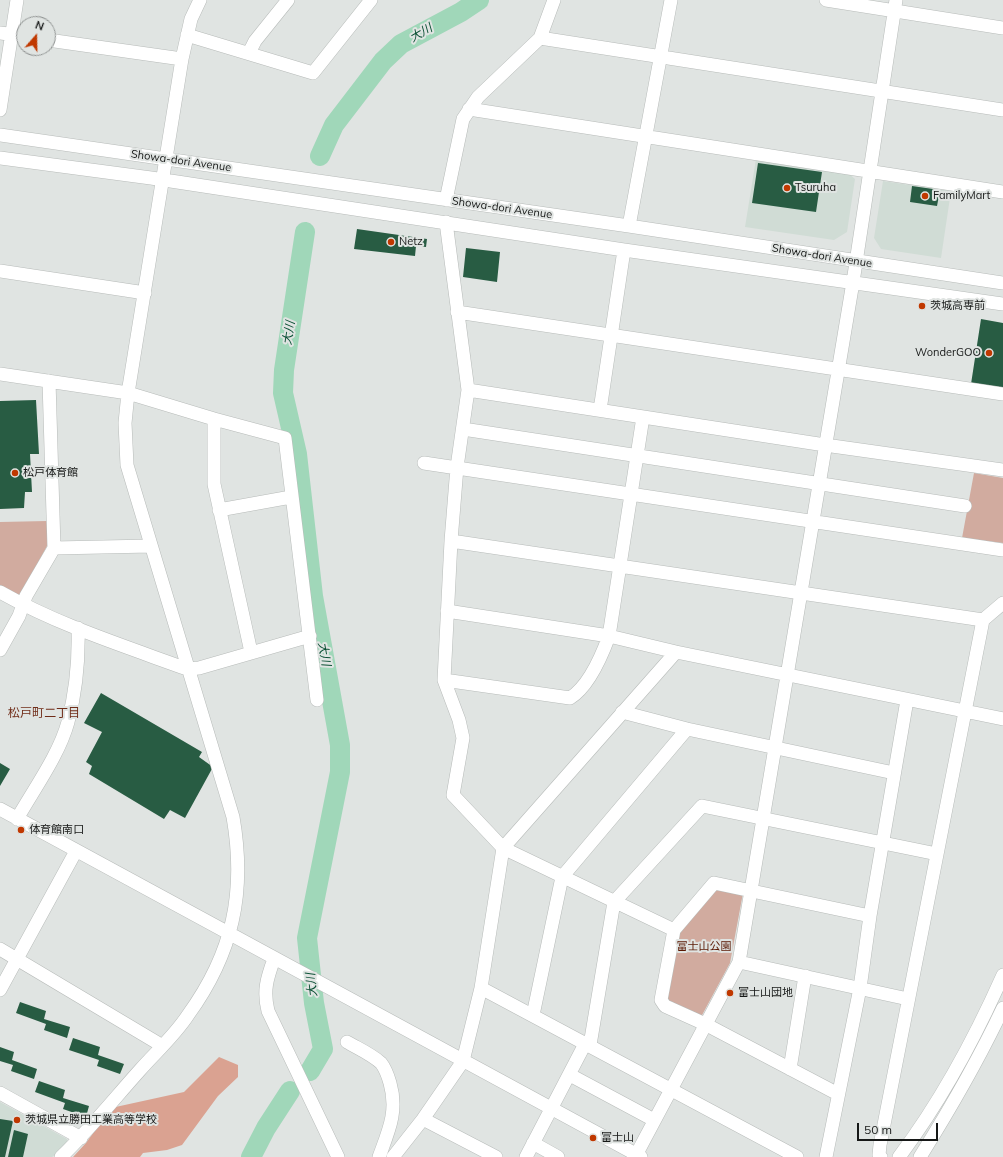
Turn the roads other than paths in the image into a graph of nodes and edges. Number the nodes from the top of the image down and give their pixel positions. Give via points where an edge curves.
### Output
1 (17, 0) edge
2 (200, 0) edge
3 (288, 0) edge
4 (371, 0) edge
5 (554, 0) edge
6 (671, 0) edge
7 (826, 0) edge
8 (895, 5) edge
9 (1003, 28) edge
10 (12, 34) edge
11 (187, 35) junction
12 (540, 38) junction
13 (56, 41) edge
14 (249, 53) junction
15 (659, 57) junction
16 (182, 59) junction
17 (882, 92) junction
18 (469, 109) junction
19 (0, 110) edge
20 (1003, 110) edge
21 (0, 136) edge
22 (644, 137) junction
23 (0, 158) edge
24 (166, 159) junction
25 (869, 172) junction
26 (163, 180) junction
27 (1003, 192) edge
28 (446, 200) junction
29 (446, 222) junction
30 (629, 226) junction
31 (624, 250) junction
32 (856, 262) junction
33 (0, 271) edge
34 (853, 282) junction
35 (1003, 283) edge
36 (144, 292) junction
37 (1003, 304) edge
38 (457, 312) junction
39 (612, 335) junction
40 (837, 370) junction
41 (0, 374) edge
42 (50, 381) junction
43 (468, 390) junction
44 (128, 394) junction
45 (1003, 394) edge
46 (600, 410) junction
47 (643, 417) junction
48 (214, 420) junction
49 (462, 429) junction
50 (825, 445) junction
51 (637, 455) junction
52 (424, 463) dead end
53 (457, 467) junction
54 (1003, 470) edge
55 (819, 482) junction
56 (632, 495) junction
57 (291, 497) junction
58 (965, 506) dead end
59 (219, 510) junction
60 (812, 520) junction
61 (451, 541) junction
62 (151, 546) junction
63 (54, 548) junction
64 (1003, 550) edge
65 (621, 565) junction
66 (0, 592) edge
67 (800, 593) junction
68 (1003, 603) edge
69 (24, 605) junction
70 (447, 611) junction
71 (984, 620) junction
72 (78, 628) junction
73 (310, 636) junction
74 (609, 636) junction
75 (0, 650) edge
76 (251, 652) junction
77 (676, 652) junction
78 (187, 669) junction
79 (786, 675) junction
80 (444, 680) junction
81 (317, 700) dead end
82 (907, 700) junction
83 (622, 712) junction
84 (965, 712) junction
85 (1003, 719) edge
86 (688, 729) junction
87 (773, 747) junction
88 (894, 773) junction
89 (0, 809) edge
90 (17, 819) junction
91 (763, 819) junction
92 (884, 844) junction
93 (503, 848) junction
94 (76, 851) junction
95 (937, 854) junction
96 (562, 877) junction
97 (751, 889) junction
98 (614, 902) junction
99 (870, 916) junction
100 (674, 930) junction
101 (230, 935) junction
102 (0, 948) edge
103 (17, 958) junction
104 (274, 959) junction
105 (739, 962) junction
106 (1003, 975) edge
107 (805, 976) junction
108 (481, 988) junction
109 (860, 988) junction
110 (0, 990) edge
111 (908, 999) junction
112 (1002, 1013) edge
113 (533, 1015) junction
114 (705, 1024) junction
115 (347, 1042) dead end
116 (588, 1044) junction
117 (161, 1045) junction
118 (463, 1061) junction
119 (790, 1069) junction
120 (570, 1075) junction
121 (671, 1089) junction
122 (0, 1093) edge
123 (838, 1094) junction
124 (553, 1108) junction
125 (423, 1119) junction
126 (654, 1120) junction
127 (81, 1138) junction
128 (534, 1143) junction
129 (482, 1154) edge
130 (637, 1156) edge
131 (60, 1157) edge
132 (338, 1157) edge
133 (379, 1157) edge
134 (393, 1157) edge
135 (496, 1157) edge
136 (526, 1157) edge
137 (558, 1157) edge
138 (797, 1157) edge
139 (826, 1157) edge
140 (881, 1157) edge
141 (899, 1157) edge
142 (920, 1157) edge

1 - 10 street
2 - 11 street
3 - 14 street via 255,41
4 - 14 street via 313,73
5 - 12 street
6 - 15 street
7 - 8 street
8 - 9 street
8 - 17 street
10 - 19 street
11 - 14 street
11 - 16 street
12 - 15 street
12 - 18 street
13 - 16 street
15 - 17 street
15 - 22 street
16 - 24 street
17 - 20 street
17 - 25 street
18 - 22 street
18 - 28 street via 463,119
21 - 24 street, Showa-dori Avenue
22 - 25 street
22 - 30 street
23 - 26 street, Showa-dori Avenue
24 - 26 street
24 - 28 street, Showa-dori Avenue
25 - 27 street
25 - 32 street
26 - 29 street, Showa-dori Avenue
26 - 36 street
28 - 30 street, Showa-dori Avenue
29 - 31 street, Showa-dori Avenue
29 - 38 street
30 - 32 street, Showa-dori Avenue
31 - 34 street, Showa-dori Avenue
31 - 39 street
32 - 34 street
32 - 35 street, Showa-dori Avenue
33 - 36 street
34 - 37 street, Showa-dori Avenue
34 - 40 street
36 - 44 street
38 - 39 street
38 - 43 street
39 - 40 street
39 - 46 street
40 - 45 street
40 - 50 street
41 - 42 street
42 - 44 street
42 - 63 street
43 - 46 street
43 - 49 street
44 - 48 street
44 - 62 street via 127,465
46 - 47 street
47 - 50 street
47 - 51 street
48 - 57 street via 285,438
48 - 59 street via 214,484
49 - 51 street
49 - 53 street
50 - 54 street
50 - 55 street
51 - 55 street
51 - 56 street
52 - 53 street
53 - 56 street
53 - 61 street
55 - 58 street
55 - 60 street
56 - 60 street
56 - 65 street
57 - 59 street
57 - 73 street
59 - 76 street
60 - 64 street
60 - 67 street
61 - 65 street
61 - 70 street
62 - 63 street
62 - 78 street
63 - 69 street via 26,596
65 - 67 street
65 - 74 street
66 - 69 street
67 - 71 street
67 - 79 street
68 - 71 street
69 - 72 street
69 - 75 street
70 - 74 street
70 - 80 street
71 - 84 street
72 - 78 street
72 - 90 street via 79,662 68,723 54,755
73 - 76 street
73 - 81 street
74 - 77 street
74 - 80 street via 603,652 579,692 570,698
76 - 78 street
77 - 79 street
77 - 83 street
78 - 101 street via 233,817 238,845 238,877
79 - 82 street
79 - 87 street
80 - 93 street via 463,738 453,794
82 - 84 street
82 - 88 street
83 - 86 street
83 - 93 street
84 - 85 street
84 - 95 street
86 - 87 street
86 - 96 street
87 - 88 street
87 - 91 street
88 - 92 street
89 - 90 street
90 - 94 street
91 - 92 street
91 - 97 street
91 - 98 street via 702,806
92 - 95 street
92 - 99 street
93 - 96 street
93 - 108 street
94 - 101 street
94 - 103 street
95 - 111 street
96 - 98 street
96 - 113 street
97 - 99 street
97 - 100 street via 714,883
97 - 105 street
98 - 100 street
98 - 116 street
99 - 109 street
100 - 114 street via 661,1000 665,1006
101 - 104 street
101 - 117 street via 202,994 188,1016
102 - 103 street
103 - 110 street
103 - 117 street
104 - 118 street
104 - 132 street via 265,986 268,1011
105 - 107 street
105 - 114 street
106 - 141 street via 976,1033 928,1119
107 - 109 street
107 - 119 street
108 - 113 street
108 - 118 street
109 - 111 street
109 - 123 street
111 - 140 street via 880,1145
112 - 142 street
113 - 116 street
114 - 119 street
114 - 121 street
115 - 133 street via 372,1056 382,1065 389,1078 394,1109
116 - 120 street
116 - 121 street
117 - 127 street
118 - 124 street
118 - 125 street
119 - 123 street
120 - 124 street
120 - 126 street
121 - 126 street
121 - 138 street
122 - 127 street
123 - 139 street
124 - 128 street
124 - 130 street
125 - 129 street
125 - 134 street
126 - 130 street
127 - 131 street
128 - 136 street
128 - 137 street
129 - 135 street

